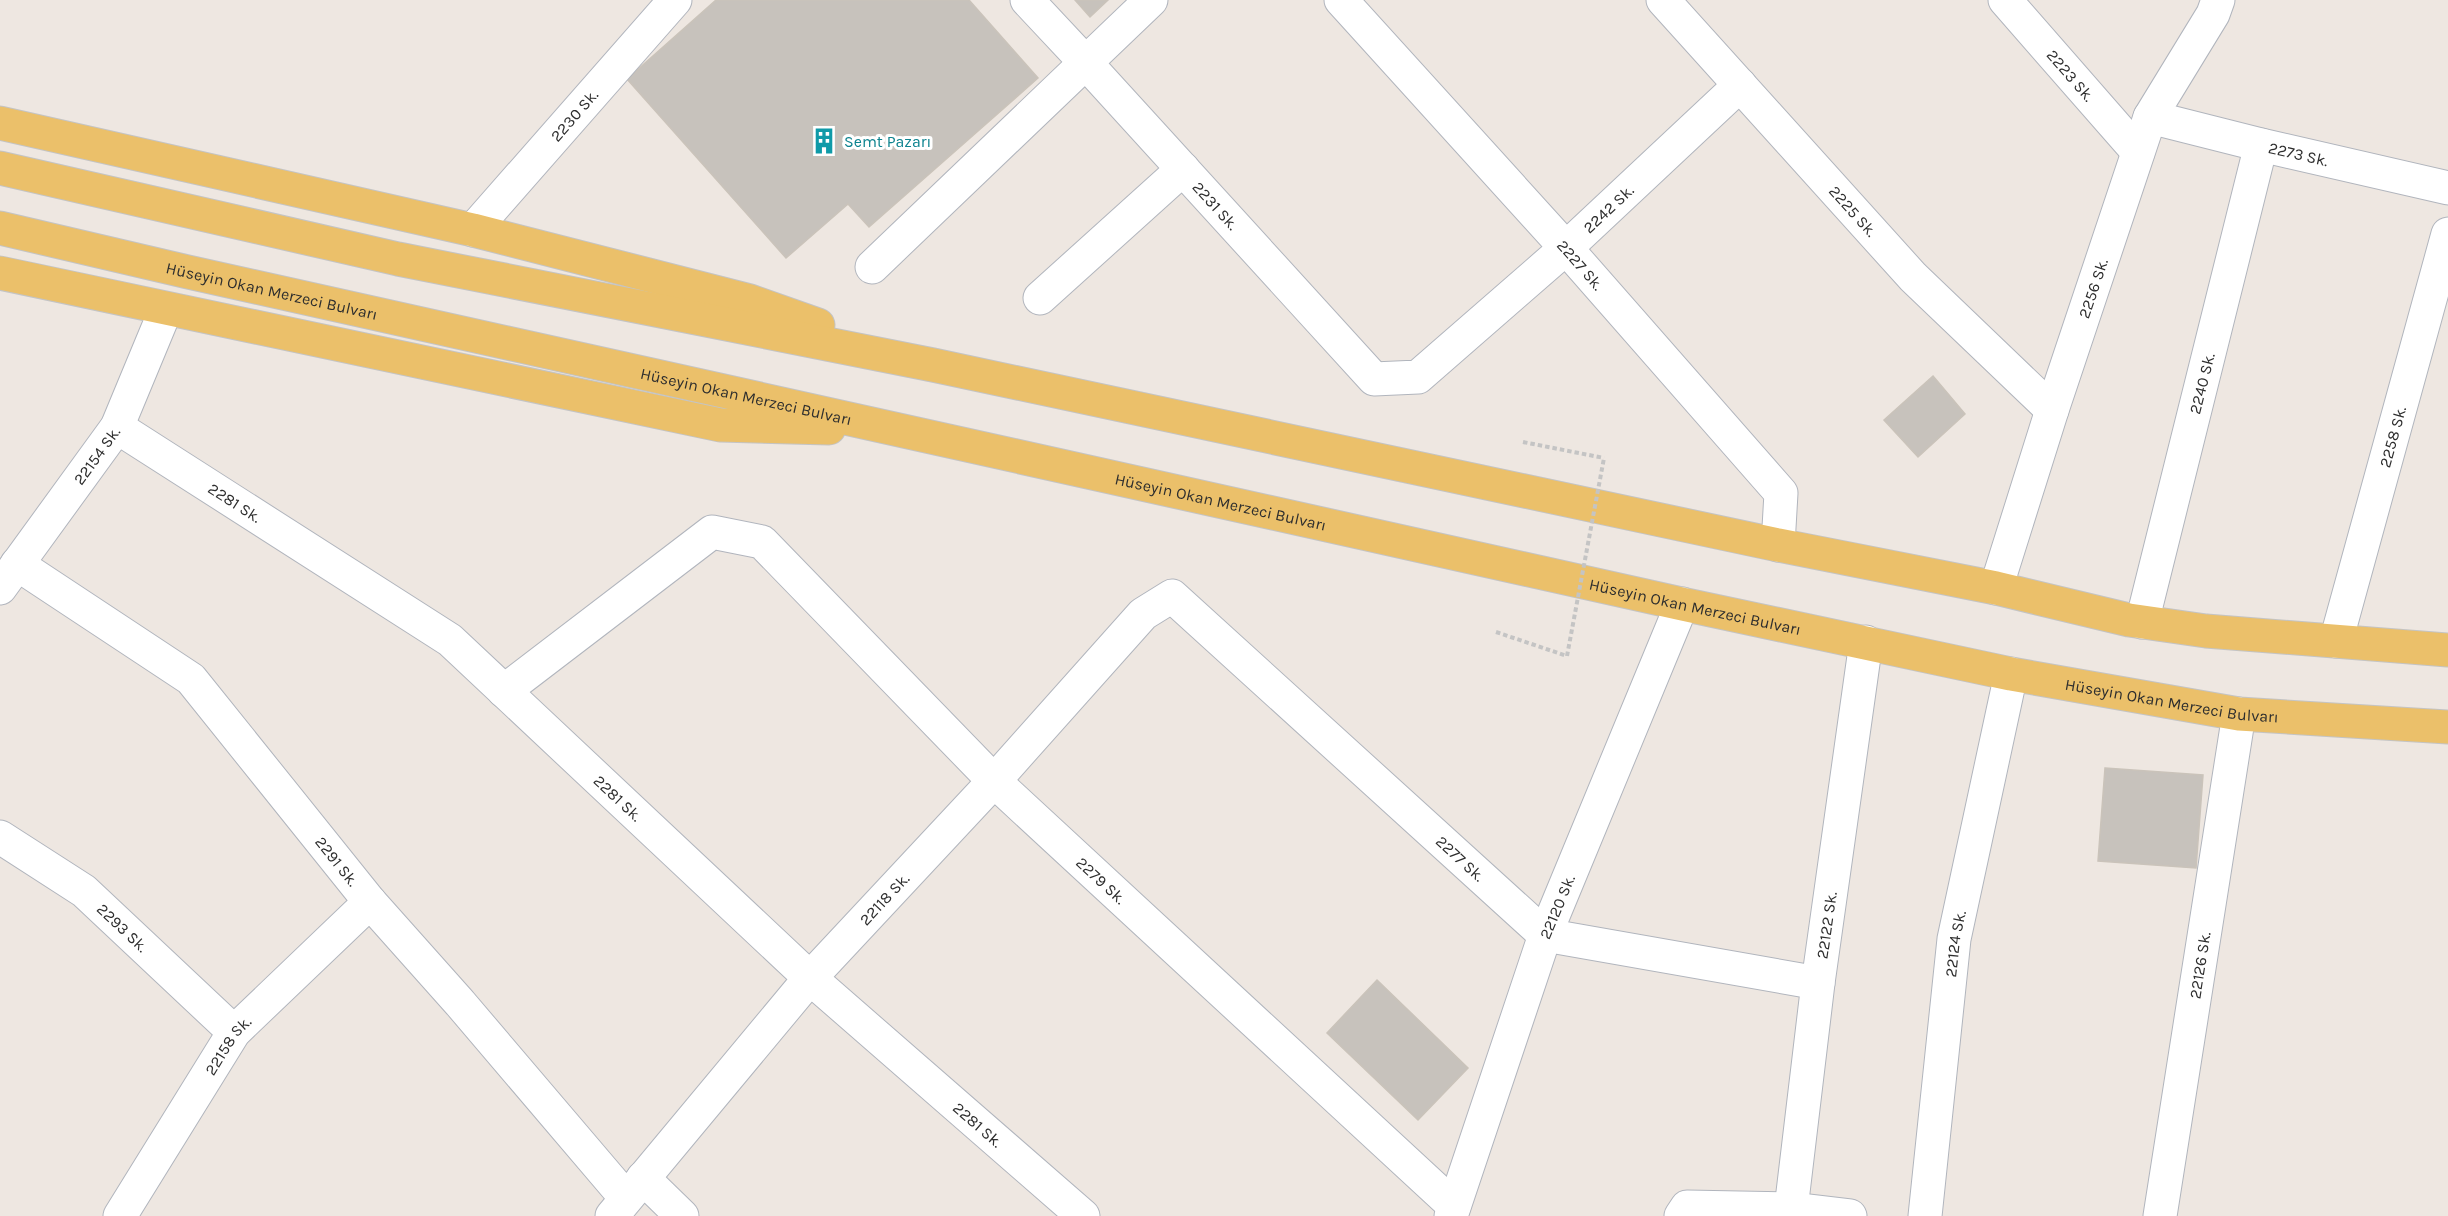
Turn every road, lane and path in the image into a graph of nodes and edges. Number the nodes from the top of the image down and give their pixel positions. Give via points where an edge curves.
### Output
1 (675, 0) edge
2 (1027, 0) edge
3 (1151, 0) edge
4 (1341, 0) edge
5 (1663, 0) edge
6 (2005, 0) edge
7 (2218, 0) edge
8 (1086, 63) junction
9 (1740, 85) junction
10 (2150, 117) junction
11 (0, 123) edge
12 (2260, 145) junction
13 (2138, 152) junction
14 (0, 168) edge
15 (1183, 169) junction
16 (2448, 188) edge
17 (0, 228) edge
18 (473, 230) junction
19 (2448, 234) edge
20 (1566, 248) junction
21 (872, 267) dead end
22 (0, 273) edge
23 (1040, 298) dead end
24 (166, 309) junction
25 (933, 365) junction
26 (1418, 377) joint
27 (2052, 410) junction
28 (117, 427) junction
29 (912, 431) junction
30 (1523, 441) dead end
31 (1778, 546) junction
32 (8, 576) edge
33 (1996, 588) junction
34 (1172, 596) joint
35 (1682, 604) junction
36 (2142, 622) junction
37 (1496, 632) dead end
38 (2336, 641) junction
39 (1866, 642) junction
40 (2448, 650) edge
41 (2011, 674) junction
42 (504, 691) junction
43 (2239, 714) junction
44 (2448, 727) edge
45 (994, 781) junction
46 (0, 837) edge
47 (370, 902) junction
48 (1545, 935) junction
49 (810, 978) junction
50 (1818, 983) junction
51 (234, 1032) junction
52 (627, 1198) edge
53 (1791, 1209) junction
54 (1452, 1211) edge
55 (120, 1216) edge
56 (682, 1216) edge
57 (1083, 1216) edge
58 (1681, 1216) edge
59 (1850, 1216) edge
60 (1925, 1216) edge
61 (2160, 1216) edge

1 - 18 street, 2230 Sk.
2 - 8 street, 2231 Sk.
3 - 8 street
4 - 20 street, 2227 Sk.
5 - 9 street, 2225 Sk.
6 - 13 street, 2223 Sk.
7 - 10 street, 2256 Sk.
8 - 15 street, 2231 Sk.
8 - 21 street
9 - 20 street, 2242 Sk.
9 - 27 street, 2225 Sk. via 1913,277
10 - 12 street, 2273 Sk.
10 - 13 street, 2256 Sk.
11 - 18 main road
12 - 16 street, 2273 Sk.
12 - 36 street, 2240 Sk.
13 - 27 street, 2256 Sk.
14 - 25 main road via 398,259
15 - 23 street
15 - 26 street, 2231 Sk. via 1374,379
17 - 29 main road, Hüseyin Okan Merzeci Bulvarı
18 - 25 main road via 750,301
19 - 38 street, 2258 Sk.
20 - 26 street, 2242 Sk.
20 - 31 street, 2227 Sk. via 1781,493
22 - 24 main road
24 - 28 street, 22154 Sk.
24 - 29 main road via 720,425
25 - 31 main road
27 - 33 street, 2256 Sk.
28 - 32 street, 22154 Sk.
28 - 42 street, 2281 Sk. via 450,640
29 - 35 main road, Hüseyin Okan Merzeci Bulvarı
30 - 37 path, bridge via 1604,458 1567,656
31 - 33 main road
32 - 47 street, 2291 Sk. via 191,679
33 - 36 main road
34 - 45 street, 22118 Sk. via 1143,614
34 - 48 street, 2277 Sk.
35 - 39 main road, Hüseyin Okan Merzeci Bulvarı
35 - 48 street, 22120 Sk.
36 - 38 main road
38 - 40 main road
39 - 41 main road, Hüseyin Okan Merzeci Bulvarı
39 - 50 street, 22122 Sk.
41 - 43 main road, Hüseyin Okan Merzeci Bulvarı
41 - 60 street, 22124 Sk. via 1954,939
42 - 45 street, 2279 Sk. via 712,532 762,542
42 - 49 street, 2281 Sk.
43 - 44 main road, Hüseyin Okan Merzeci Bulvarı
43 - 61 street, 22126 Sk.
45 - 49 street, 22118 Sk.
45 - 54 street, 2279 Sk.
46 - 51 street, 2293 Sk. via 84,891
47 - 51 street, 22158 Sk.
47 - 52 street, 2291 Sk.
48 - 50 street
48 - 54 street, 22120 Sk.
49 - 52 street, 22118 Sk.
49 - 57 street, 2281 Sk.
50 - 53 street, 22122 Sk.
51 - 55 street, 22158 Sk.
52 - 56 street, 2291 Sk.
53 - 58 street via 1687,1207
53 - 59 street

